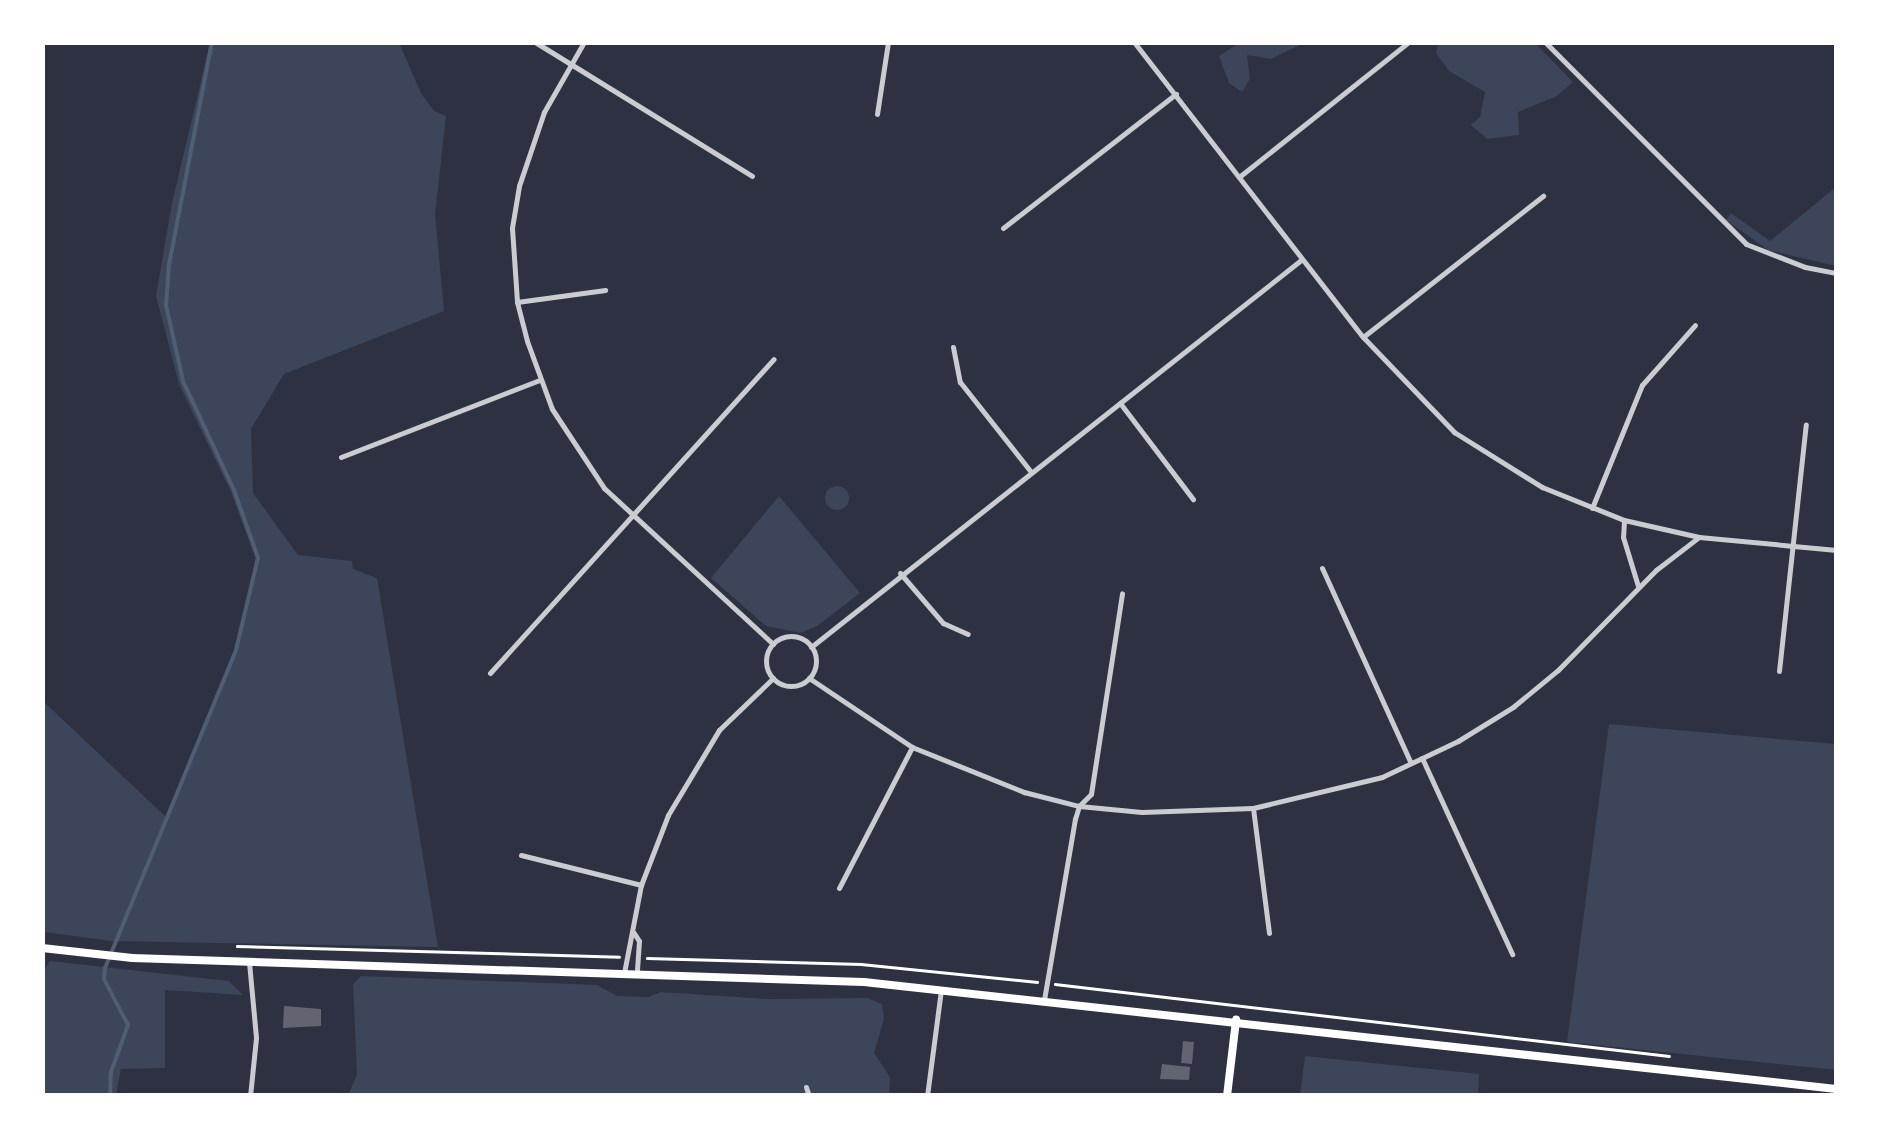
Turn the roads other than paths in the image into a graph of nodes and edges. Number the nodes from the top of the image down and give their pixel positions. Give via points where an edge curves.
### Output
1 (535, 42) edge
2 (584, 42) edge
3 (888, 42) edge
4 (1134, 42) edge
5 (1408, 42) edge
6 (1545, 42) edge
7 (570, 65) junction
8 (1176, 94) junction
9 (877, 114) dead end
10 (752, 176) dead end
11 (1239, 178) junction
12 (1543, 196) dead end
13 (1003, 228) dead end
14 (1302, 260) junction
15 (1836, 272) edge
16 (605, 290) dead end
17 (517, 302) junction
18 (1695, 325) dead end
19 (1363, 337) junction
20 (953, 347) dead end
21 (774, 359) dead end
22 (540, 380) junction
23 (1120, 403) junction
24 (1806, 424) dead end
25 (341, 458) dead end
26 (1031, 472) junction
27 (1193, 499) dead end
28 (1592, 508) junction
29 (634, 515) junction
30 (1624, 520) junction
31 (1700, 537) junction
32 (1792, 545) junction
33 (1836, 550) edge
34 (1322, 568) dead end
35 (900, 573) junction
36 (1638, 586) junction
37 (1122, 593) dead end
38 (968, 634) dead end
39 (772, 644) junction
40 (812, 647) junction
41 (1779, 671) dead end
42 (490, 674) dead end
43 (773, 678) junction
44 (809, 678) junction
45 (912, 747) junction
46 (1422, 758) junction
47 (1411, 763) junction
48 (1078, 806) junction
49 (1253, 808) junction
50 (521, 855) dead end
51 (641, 884) junction
52 (839, 888) dead end
53 (634, 933) junction
54 (1270, 934) dead end
55 (42, 948) edge
56 (1512, 954) dead end
57 (248, 962) junction
58 (624, 973) junction
59 (637, 974) junction
60 (941, 988) junction
61 (1044, 1000) junction
62 (1236, 1020) junction
63 (806, 1086) dead end
64 (1836, 1089) edge
65 (250, 1096) edge
66 (808, 1096) edge
67 (928, 1096) edge
68 (1227, 1096) edge

1 - 7 street
2 - 7 street
3 - 9 street
4 - 8 street
5 - 11 street
6 - 15 street via 1726,228 1772,257
7 - 10 street
7 - 17 street via 544,112 519,186 512,228
8 - 11 street
8 - 13 street
11 - 14 street
12 - 19 street
14 - 19 street
14 - 23 street
16 - 17 street
17 - 22 street
18 - 28 street via 1642,386
19 - 28 street via 1454,432 1542,487
20 - 26 street via 960,382
21 - 29 street
22 - 25 street
22 - 29 street via 576,449
23 - 26 street
23 - 27 street
24 - 32 street
26 - 35 street
28 - 30 street
29 - 39 street
29 - 42 street
30 - 31 street
30 - 36 street
31 - 32 street
31 - 36 street
32 - 33 street
32 - 41 street
34 - 47 street
35 - 38 street via 943,623
35 - 40 street
36 - 46 street via 1596,635 1513,707
37 - 48 street via 1091,794
39 - 40 street via 793,636
39 - 43 street via 766,664
40 - 44 street via 816,661
43 - 44 street via 791,686
43 - 51 street via 719,730 690,775
44 - 45 street
45 - 48 street via 965,772
45 - 52 street
46 - 47 street
46 - 56 street
47 - 49 street via 1338,791
48 - 49 street via 1202,813
48 - 61 street
49 - 54 street
50 - 51 street
51 - 53 street
53 - 58 street
53 - 59 street
55 - 57 main road
57 - 58 main road
57 - 65 street via 256,1038
58 - 59 main road
59 - 60 main road
60 - 61 main road
60 - 67 street
61 - 62 main road
62 - 64 main road
62 - 68 main road
63 - 66 street

